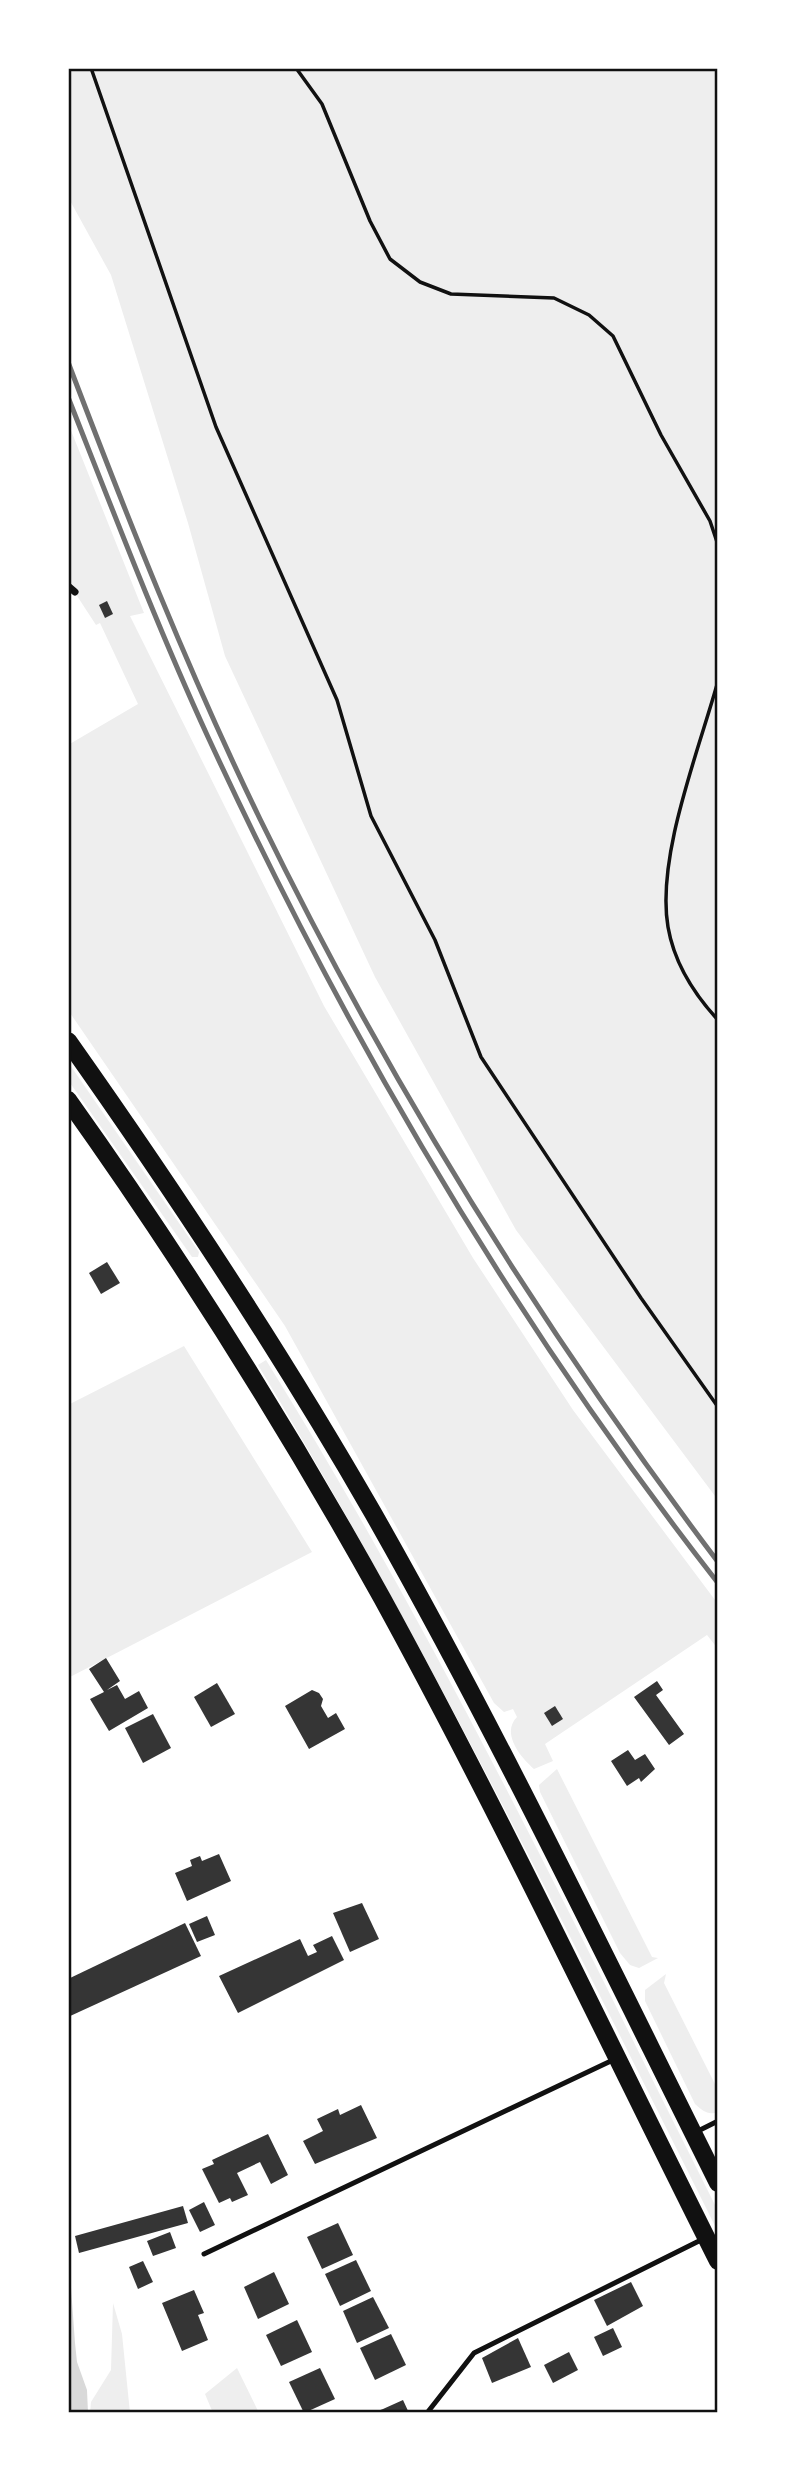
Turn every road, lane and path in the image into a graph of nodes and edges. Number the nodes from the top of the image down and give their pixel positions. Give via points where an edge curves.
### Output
1 (91, 68) edge
2 (296, 68) edge
3 (718, 545) edge
4 (68, 586) edge
5 (75, 593) dead end
6 (718, 681) edge
7 (718, 1020) edge
8 (68, 1041) edge
9 (68, 1100) edge
10 (234, 1285) junction
11 (206, 1303) junction
12 (718, 1407) edge
13 (616, 2059) junction
14 (718, 2121) edge
15 (693, 2134) junction
16 (718, 2183) edge
17 (706, 2238) junction
18 (204, 2254) dead end
19 (718, 2261) edge
20 (427, 2413) edge

1 - 12 path via 216,427 337,699 371,816 435,940 481,1057
2 - 3 path via 322,104 390,259 421,282 451,294 554,298 589,315 613,336 710,521
4 - 5 street
6 - 7 path via 672,847 667,891 668,927 683,972
8 - 10 main road
9 - 11 main road
10 - 11 main road
10 - 15 main road via 424,1606
11 - 13 main road via 381,1598 444,1714
13 - 17 main road
13 - 18 lane
14 - 15 lane
15 - 16 main road
17 - 19 main road
17 - 20 lane via 474,2353

